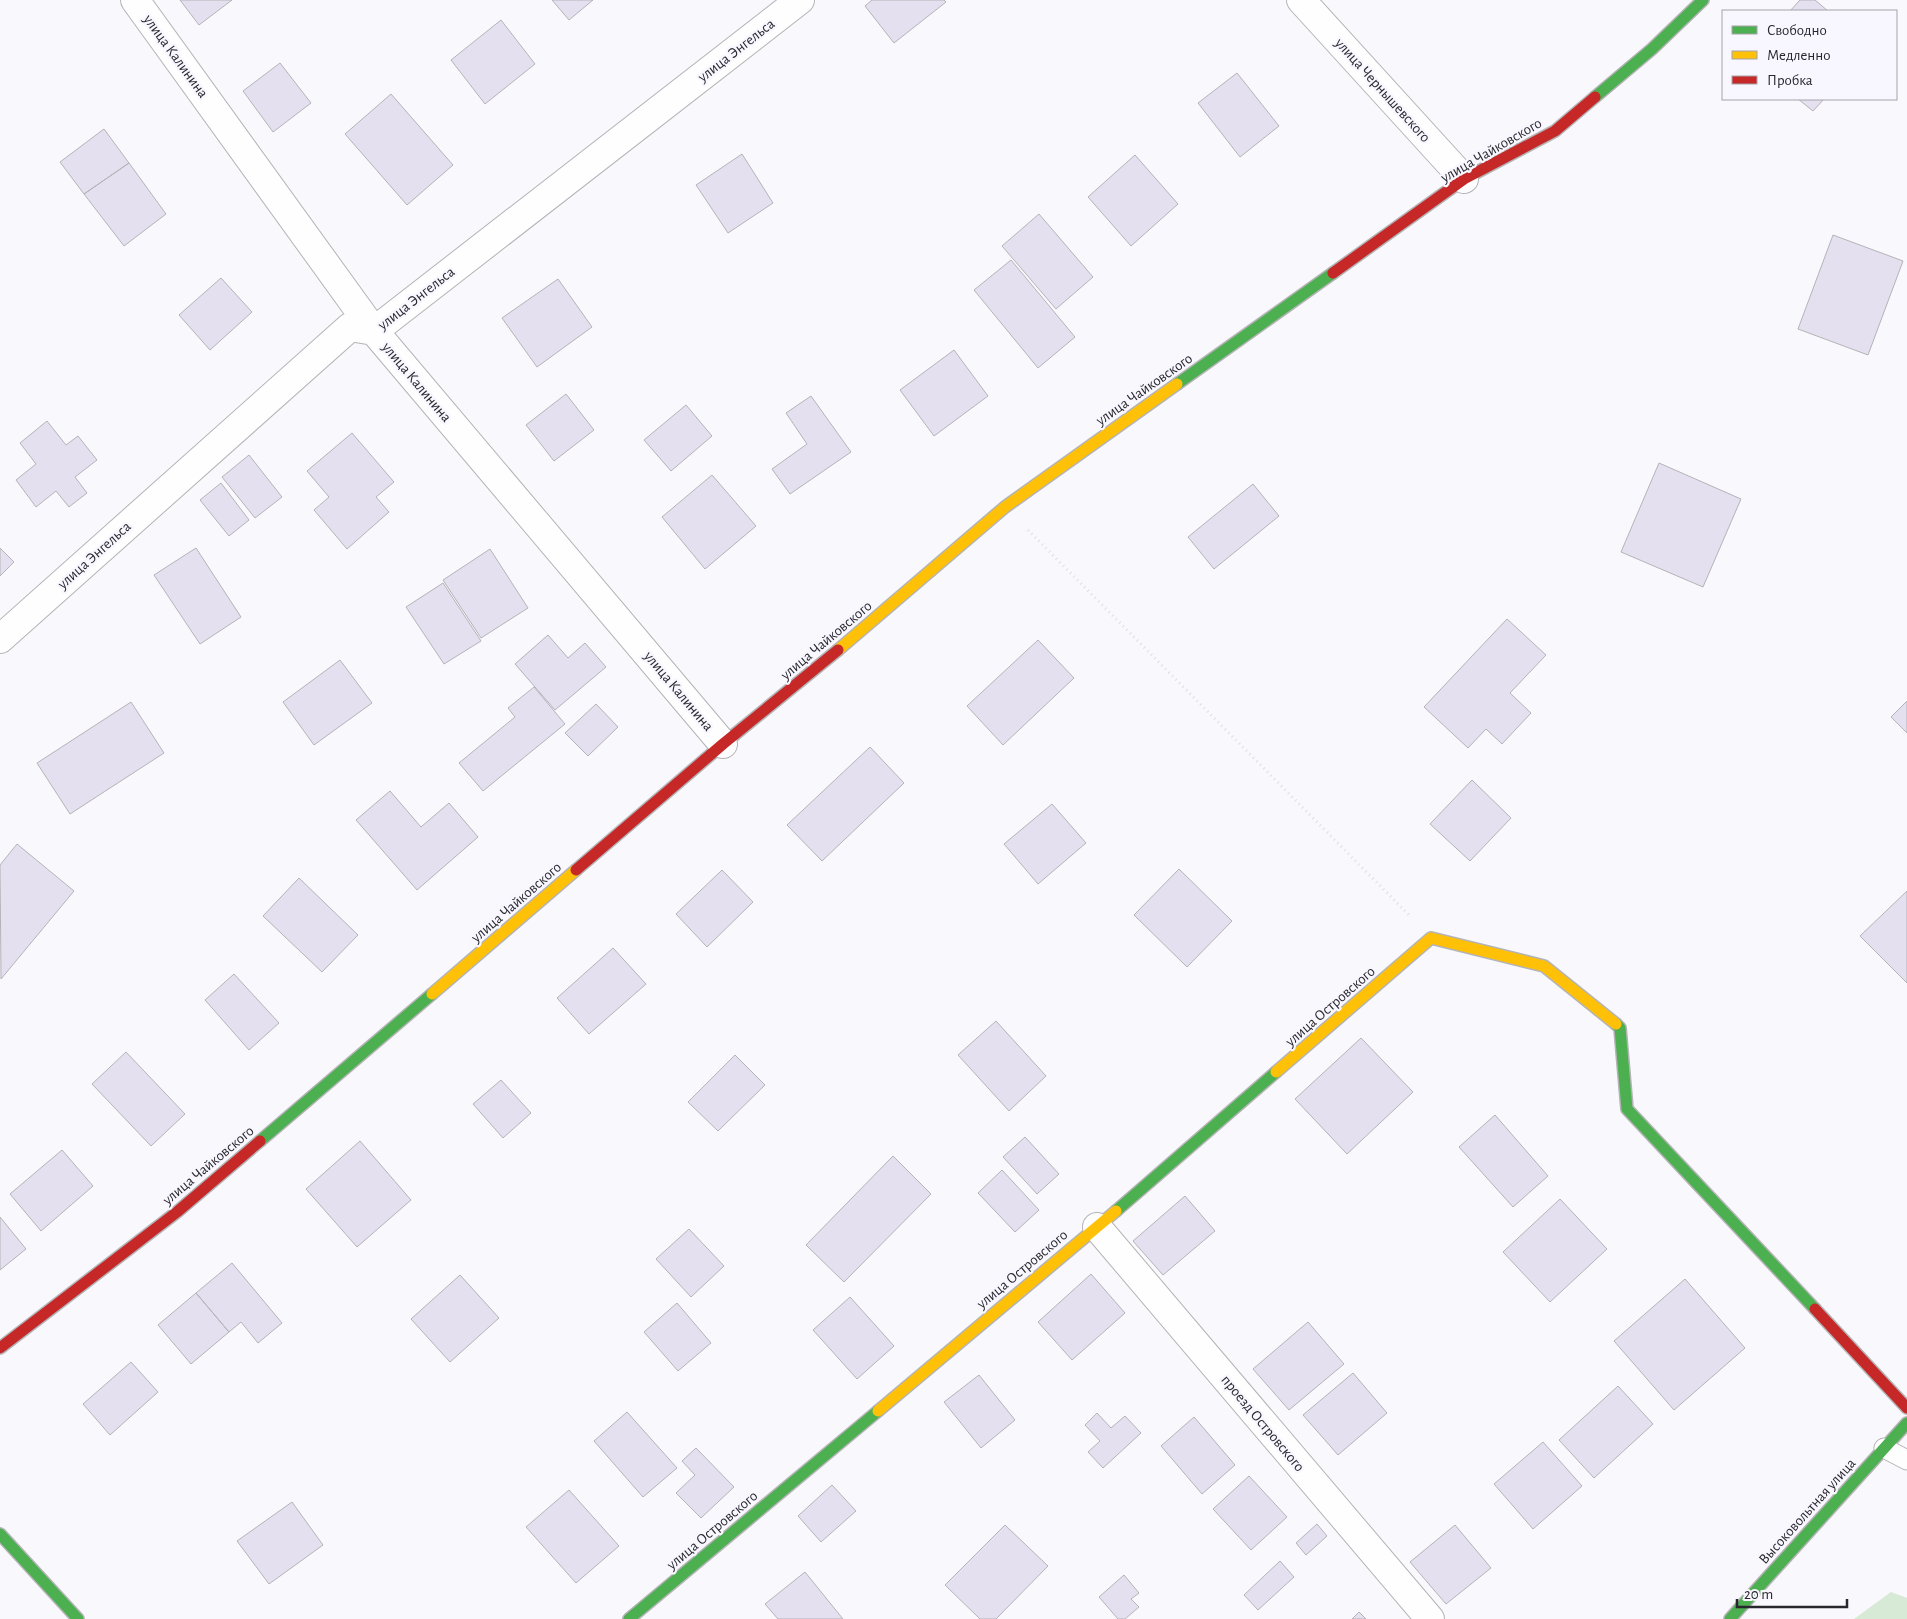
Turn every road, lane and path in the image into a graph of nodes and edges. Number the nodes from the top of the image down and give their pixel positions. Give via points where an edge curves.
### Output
1 (135, 0) edge
2 (800, 0) edge
3 (1301, 0) edge
4 (1703, 0) edge
5 (1464, 180) junction
6 (374, 331) junction
7 (1005, 507) junction
8 (0, 639) edge
9 (724, 744) junction
10 (1431, 938) junction
11 (1097, 1227) junction
12 (0, 1348) edge
13 (1907, 1408) edge
14 (1907, 1423) edge
15 (1884, 1448) junction
16 (1907, 1460) edge
17 (0, 1534) edge
18 (78, 1619) edge
19 (629, 1619) edge
20 (1430, 1619) edge
21 (1730, 1619) edge

1 - 6 street, улица Калинина
2 - 6 street, улица Энгельса
3 - 5 street, улица Чернышевского
4 - 5 street, улица Чайковского via 1652,49 1555,131
5 - 7 street, улица Чайковского
6 - 8 street, улица Энгельса via 350,327
6 - 9 street, улица Калинина
7 - 9 street, улица Чайковского
7 - 10 path
9 - 12 street, улица Чайковского via 177,1212
10 - 11 street, улица Островского
10 - 13 street via 1544,966 1620,1028 1627,1109
11 - 19 street, улица Островского
11 - 20 street, проезд Островского
14 - 15 street, Высоковольтная улица
15 - 16 lane
15 - 21 street, Высоковольтная улица
17 - 18 street

